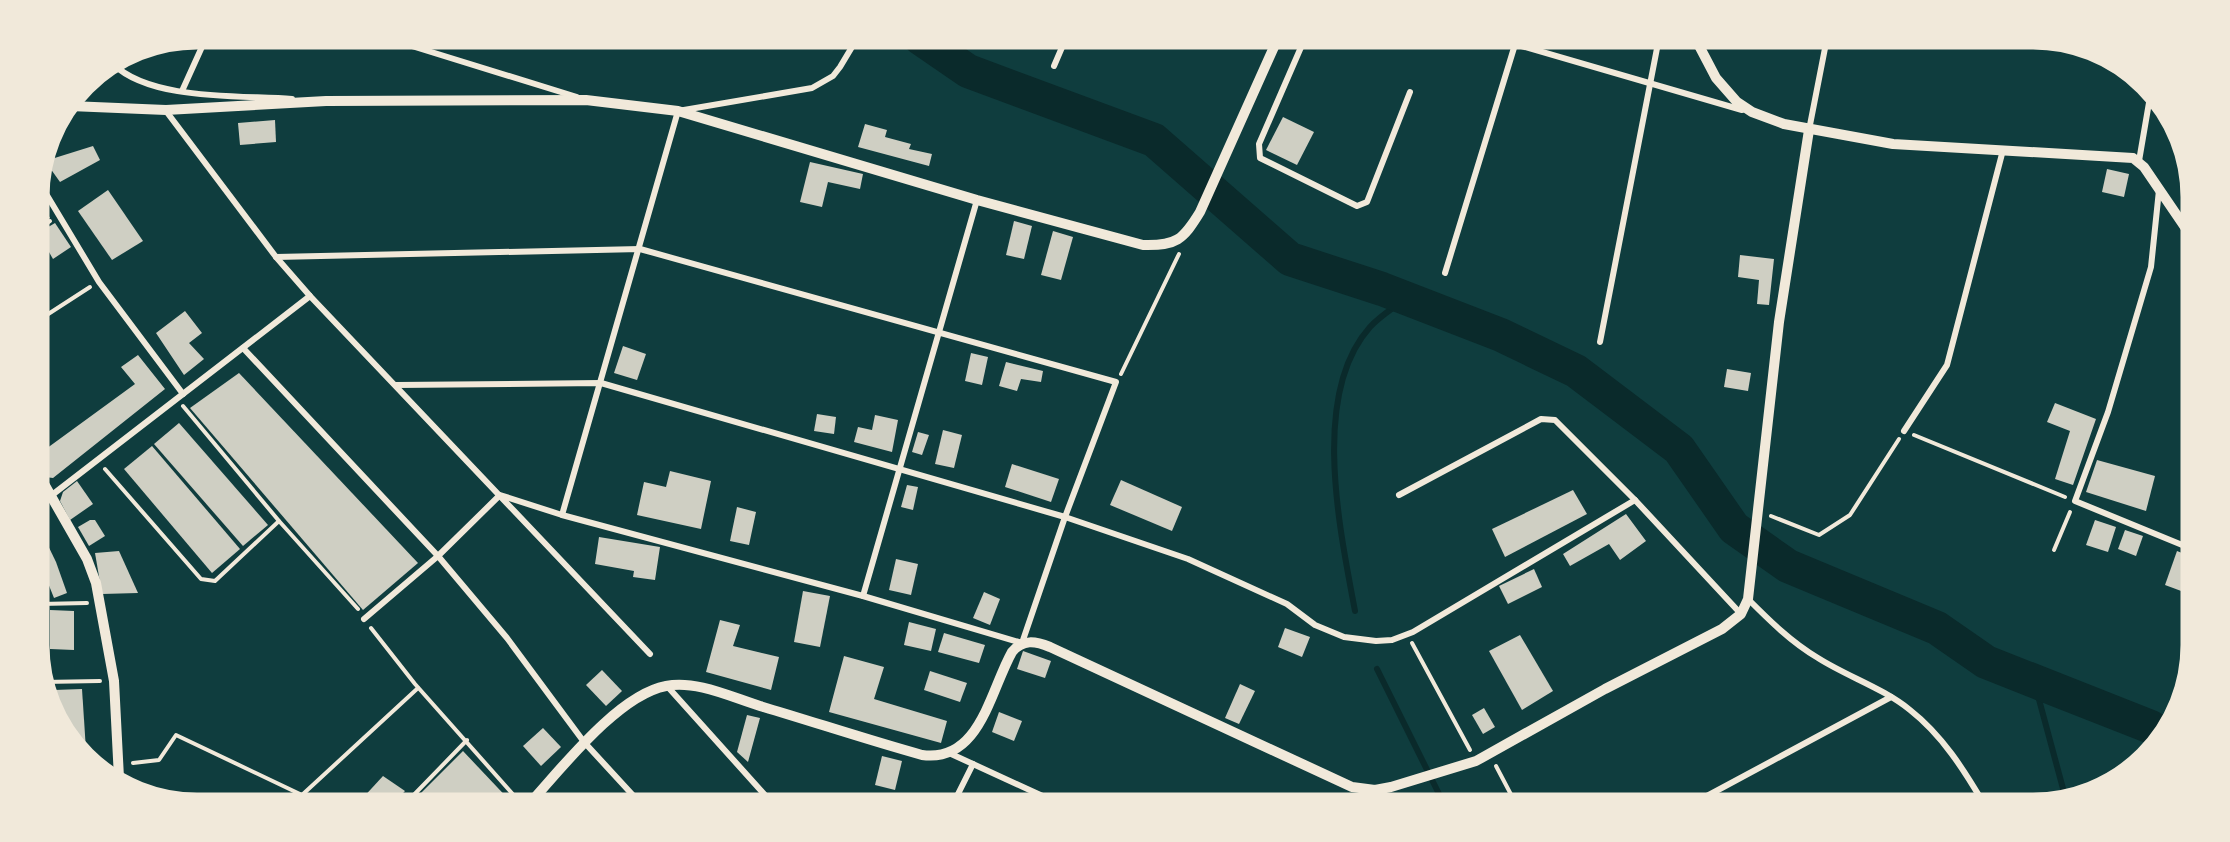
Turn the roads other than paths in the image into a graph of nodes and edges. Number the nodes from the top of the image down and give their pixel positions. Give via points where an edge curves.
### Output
1 (202, 48) edge
2 (422, 48) edge
3 (851, 48) edge
4 (1062, 48) edge
5 (1273, 48) edge
6 (1301, 48) edge
7 (1514, 48) edge
8 (1538, 48) edge
9 (1657, 48) edge
10 (1700, 48) edge
11 (1825, 48) edge
12 (1054, 66) dead end
13 (120, 70) edge
14 (1650, 83) junction
15 (182, 92) junction
16 (1410, 92) dead end
17 (586, 100) junction
18 (326, 101) junction
19 (2149, 104) edge
20 (79, 106) edge
21 (166, 110) junction
22 (678, 111) junction
23 (1752, 112) junction
24 (1809, 130) junction
25 (2003, 150) junction
26 (2139, 161) junction
27 (2159, 190) junction
28 (48, 197) edge
29 (977, 200) junction
30 (2182, 223) edge
31 (640, 249) junction
32 (276, 258) junction
33 (1445, 273) dead end
34 (310, 297) junction
35 (939, 332) junction
36 (1600, 342) dead end
37 (243, 348) junction
38 (601, 383) junction
39 (396, 385) junction
40 (183, 394) junction
41 (1904, 431) road end
42 (900, 469) junction
43 (48, 489) edge
44 (52, 495) junction
45 (500, 495) junction
46 (1399, 495) dead end
47 (1635, 500) junction
48 (562, 515) junction
49 (1065, 517) junction
50 (2182, 545) edge
51 (438, 556) junction
52 (863, 596) junction
53 (1748, 599) junction
54 (1741, 614) junction
55 (364, 619) road end
56 (1022, 643) junction
57 (650, 654) dead end
58 (667, 686) junction
59 (1892, 697) junction
60 (584, 742) junction
61 (949, 753) junction
62 (973, 764) junction
63 (118, 771) edge
64 (1375, 789) junction
65 (538, 794) edge
66 (632, 794) edge
67 (764, 794) edge
68 (958, 794) edge
69 (1038, 794) edge
70 (1369, 794) edge
71 (1711, 794) edge
72 (1978, 794) edge

1 - 15 street
2 - 17 street
3 - 22 street via 833,76 812,88
4 - 12 street
5 - 29 street via 1200,212 1174,244 1143,245
6 - 16 street via 1258,151 1260,158 1357,206 1367,202
7 - 33 street
8 - 14 street
9 - 14 street
10 - 23 street via 1726,92
11 - 24 street
13 - 15 street via 132,80
14 - 23 street
14 - 36 street
15 - 18 street
17 - 18 street
17 - 22 street
18 - 21 street
19 - 26 street
20 - 21 street
21 - 32 street
22 - 29 street
22 - 31 street
23 - 24 street
24 - 25 street via 1893,144
24 - 53 street via 1779,322
25 - 26 street via 2127,157
25 - 41 street via 1947,365
26 - 27 street
27 - 30 street
27 - 50 street via 2151,267 2108,412 2075,501
28 - 40 street via 99,282
29 - 35 street
31 - 32 street
31 - 35 street
31 - 38 street
32 - 34 street
34 - 37 street
34 - 39 street
35 - 42 street
35 - 49 street via 1116,382
37 - 40 street
37 - 51 street
38 - 39 street
38 - 42 street
38 - 48 street
39 - 45 street
40 - 44 street
42 - 49 street
42 - 52 street
43 - 44 street
44 - 63 street via 87,559 101,603 114,681
45 - 48 street
45 - 51 street
45 - 57 street
46 - 47 street via 1541,419 1555,420
47 - 49 street via 1392,640 1360,640 1329,632 1287,604 1188,559
47 - 54 street
48 - 52 street
49 - 56 street
51 - 55 street
51 - 60 street via 507,638
52 - 56 street
53 - 54 street
53 - 59 street via 1791,641
54 - 64 street via 1722,629 1476,761
56 - 61 street via 1009,658 973,735
56 - 64 street via 1050,647 1352,787
58 - 60 street via 633,700
58 - 61 street via 707,690 922,755
58 - 67 street
59 - 71 street
59 - 72 street via 1939,739
60 - 65 street
60 - 66 street
61 - 62 street
62 - 68 street
62 - 69 street
64 - 70 street

